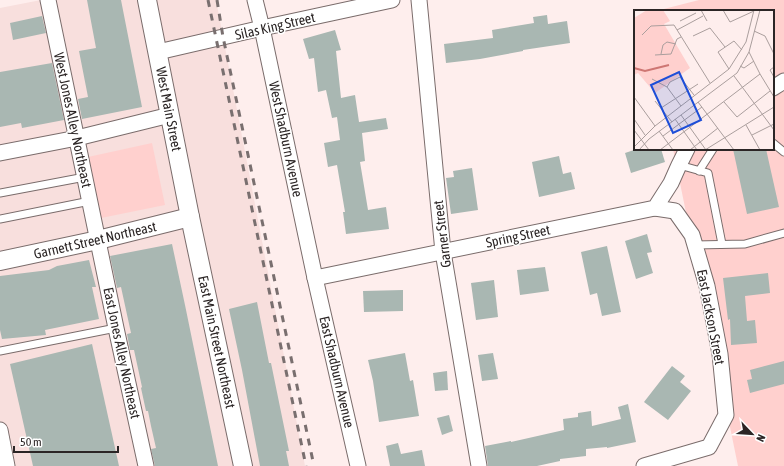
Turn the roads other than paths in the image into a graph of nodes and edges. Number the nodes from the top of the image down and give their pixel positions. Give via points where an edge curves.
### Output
1 (48, 0) edge
2 (147, 0) edge
3 (255, 0) edge
4 (392, 0) edge
5 (419, 0) edge
6 (262, 28) junction
7 (158, 52) junction
8 (784, 81) edge
9 (774, 87) edge
10 (170, 115) junction
11 (77, 138) junction
12 (774, 144) edge
13 (686, 150) edge
14 (712, 150) edge
15 (784, 152) edge
16 (0, 153) edge
17 (679, 165) junction
18 (699, 171) junction
19 (85, 177) junction
20 (0, 193) edge
21 (90, 201) junction
22 (654, 208) junction
23 (190, 218) junction
24 (0, 219) edge
25 (784, 233) edge
26 (98, 240) junction
27 (722, 244) junction
28 (695, 245) junction
29 (443, 252) junction
30 (0, 261) edge
31 (315, 278) junction
32 (116, 328) junction
33 (0, 351) edge
34 (0, 430) edge
35 (7, 466) edge
36 (146, 466) edge
37 (243, 466) edge
38 (358, 466) edge
39 (479, 466) edge
40 (644, 466) edge

1 - 11 street, West Jones Alley Northeast
2 - 7 street, West Main Street
3 - 6 street, West Shadburn Avenue
4 - 6 street, Silas King Street
5 - 29 street, Garner Street
6 - 7 street, Silas King Street
6 - 31 street, West Shadburn Avenue
7 - 10 street, West Main Street
8 - 9 street
10 - 11 street
10 - 23 street, West Main Street
11 - 16 street
11 - 19 street, West Jones Alley Northeast
12 - 15 lane
13 - 17 street
14 - 18 lane
17 - 18 lane
17 - 22 street via 671,184
18 - 27 lane via 708,173
19 - 20 lane
19 - 21 street, West Jones Alley Northeast
21 - 24 lane
21 - 26 street, West Jones Alley Northeast
22 - 28 street, East Jackson Street via 675,211 692,235
22 - 29 street, Spring Street
23 - 26 street, Garnett Street Northeast
23 - 37 street, East Main Street Northeast
25 - 27 lane via 744,244
26 - 30 street, Garnett Street Northeast
26 - 32 street, East Jones Alley Northeast
27 - 28 lane
28 - 40 street, East Jackson Street via 707,286 720,354 726,415 709,447
29 - 31 street, Spring Street
29 - 39 street, Garner Street
31 - 38 street, East Shadburn Avenue
32 - 33 lane
32 - 36 street, East Jones Alley Northeast
34 - 35 street

